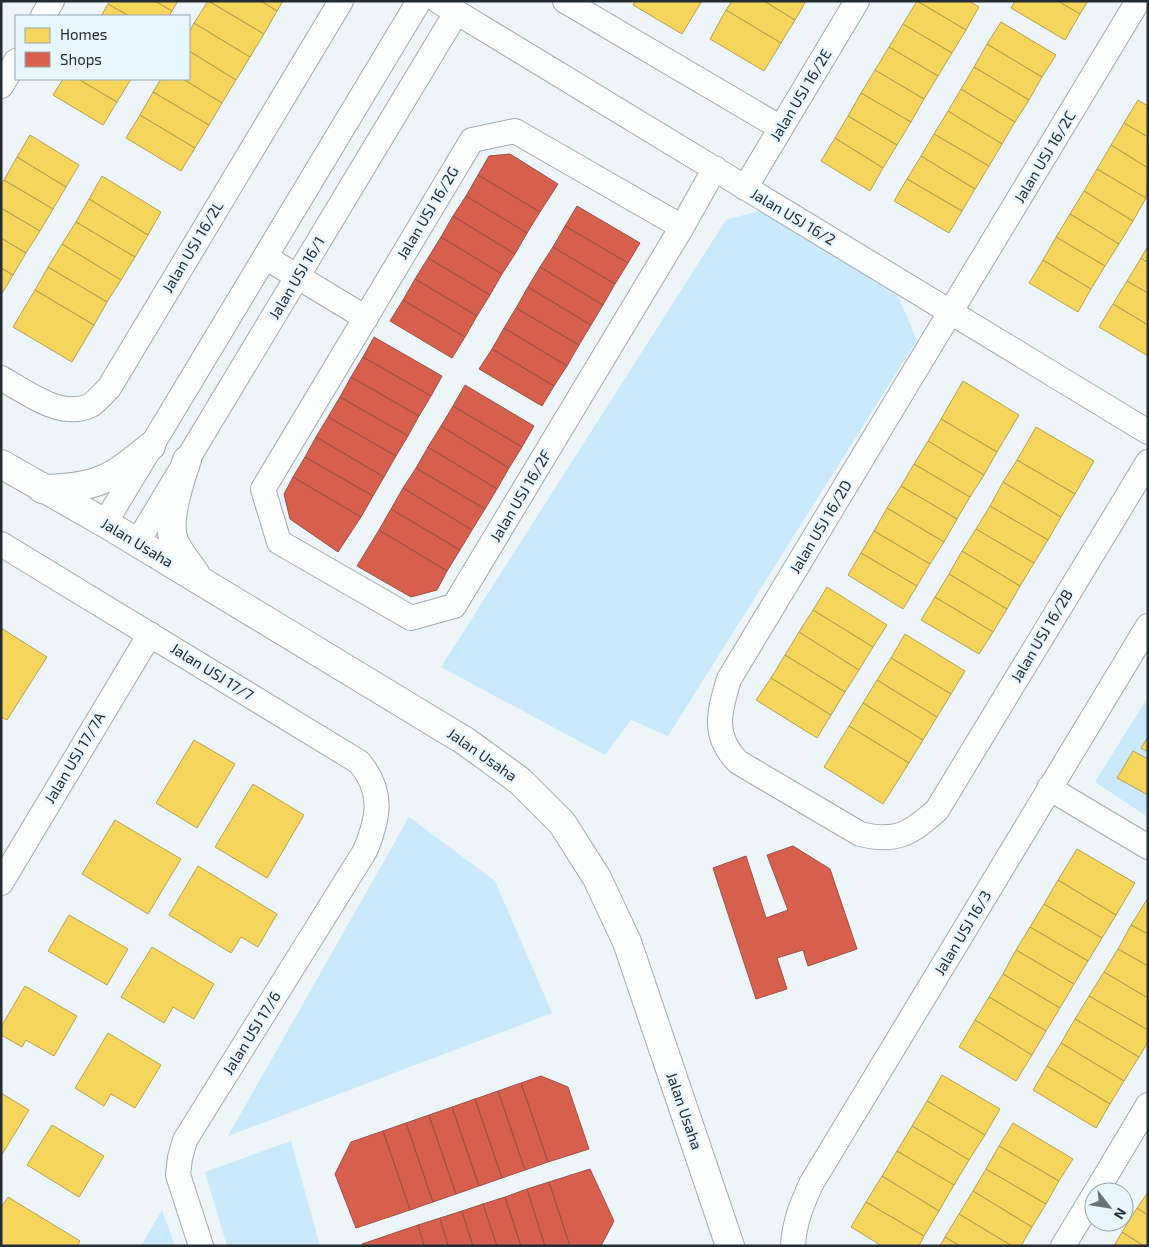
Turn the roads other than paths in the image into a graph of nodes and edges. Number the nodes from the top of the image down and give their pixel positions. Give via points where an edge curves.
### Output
1 (52, 1) edge
2 (341, 1) edge
3 (419, 1) edge
4 (857, 1) edge
5 (1138, 1) edge
6 (572, 3) edge
7 (447, 7) edge
8 (44, 15) edge
9 (15, 63) edge
10 (1, 86) edge
11 (781, 128) junction
12 (715, 168) junction
13 (745, 188) junction
14 (682, 227) junction
15 (265, 257) junction
16 (297, 276) junction
17 (951, 313) junction
18 (366, 318) junction
19 (1, 378) edge
20 (1148, 432) edge
21 (151, 446) junction
22 (187, 460) junction
23 (1148, 462) edge
24 (1, 464) edge
25 (42, 489) junction
26 (263, 489) joint
27 (105, 523) junction
28 (137, 543) junction
29 (1, 544) edge
30 (200, 581) junction
31 (1148, 626) edge
32 (150, 634) junction
33 (726, 750) joint
34 (1049, 788) junction
35 (374, 831) joint
36 (1148, 847) edge
37 (1, 883) edge
38 (1148, 1105) edge
39 (1102, 1182) edge
40 (1084, 1211) edge
41 (201, 1246) edge
42 (730, 1246) edge
43 (793, 1246) edge
44 (1063, 1246) edge

1 - 8 street
2 - 19 street, Jalan USJ 16/2L via 109,388 89,406 65,410
3 - 15 street
4 - 11 street, Jalan USJ 16/2E
5 - 17 street, Jalan USJ 16/2C
6 - 11 street
7 - 12 street, Jalan USJ 16/2
7 - 16 street, Jalan USJ 16/1
9 - 10 street
11 - 13 street, Jalan USJ 16/2E
12 - 13 street, Jalan USJ 16/2
12 - 14 street, Jalan USJ 16/2F
13 - 17 street, Jalan USJ 16/2
14 - 18 street, Jalan USJ 16/2G via 515,131 472,140
14 - 26 street, Jalan USJ 16/2F via 454,606 411,618 279,542
15 - 16 street
15 - 21 street
16 - 18 street
16 - 22 street, Jalan USJ 16/1
17 - 20 street, Jalan USJ 16/2
17 - 33 street, Jalan USJ 16/2D via 729,679 719,734
18 - 26 street, Jalan USJ 16/2G
21 - 25 street via 120,472 99,482 70,489
21 - 27 street
22 - 28 street, Jalan USJ 16/1
22 - 30 street via 176,492 174,540
23 - 33 street, Jalan USJ 16/2B via 937,810 921,825 902,835 880,839 860,834 738,762
24 - 25 street, Jalan Usaha
25 - 27 street, Jalan Usaha
27 - 28 street, Jalan Usaha
28 - 30 street, Jalan Usaha
29 - 32 street, Jalan USJ 17/7
30 - 42 street, Jalan Usaha via 465,741 520,781 562,823 597,878 627,942
31 - 34 street, Jalan USJ 16/3
32 - 35 street, Jalan USJ 17/7 via 359,762 371,777 378,812
32 - 37 street, Jalan USJ 17/7A
34 - 36 street
34 - 43 street, Jalan USJ 16/3 via 811,1184 800,1208
35 - 41 street, Jalan USJ 17/6 via 365,851 185,1140 178,1175
38 - 39 street
40 - 44 street

